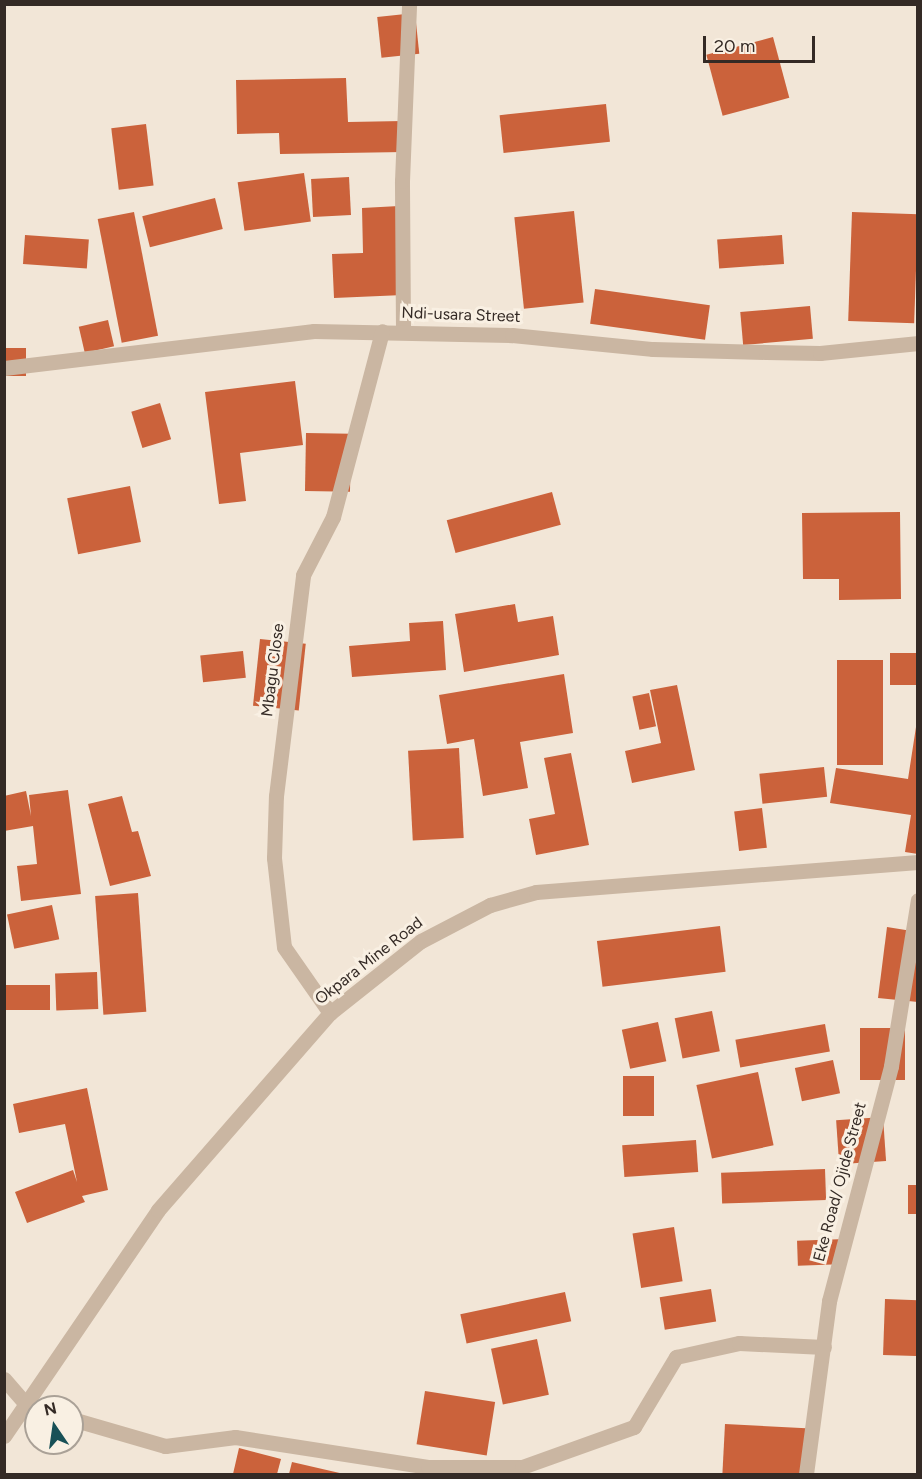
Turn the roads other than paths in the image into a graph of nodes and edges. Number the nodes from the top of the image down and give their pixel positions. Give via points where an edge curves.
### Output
1 (409, 4) edge
2 (403, 330) junction
3 (382, 331) junction
4 (918, 343) edge
5 (4, 368) edge
6 (918, 862) edge
7 (918, 900) edge
8 (330, 1013) junction
9 (824, 1347) junction
10 (4, 1379) edge
11 (39, 1395) edge
12 (24, 1398) edge
13 (24, 1415) edge
14 (84, 1422) edge
15 (4, 1436) edge
16 (806, 1474) edge

1 - 2 street via 402,181
2 - 3 street, Ndi-usara Street
2 - 4 street, Ndi-usara Street via 688,350 820,353
3 - 5 street, Ndi-usara Street via 314,331
3 - 8 street, Mbagu Close via 333,517 303,574 276,796 274,858 284,947
6 - 8 street, Okpara Mine Road via 536,892 509,898 452,922 421,941
7 - 9 street, Eke Road/ Ojide Street via 891,1066 840,1251
8 - 11 street, Okpara Mine Road via 151,1218
9 - 14 street via 739,1343 676,1357 634,1427 522,1467 428,1467 235,1437 165,1446
9 - 16 street, Eke Road/ Ojide Street
10 - 12 street
13 - 15 street, Okpara Mine Road

